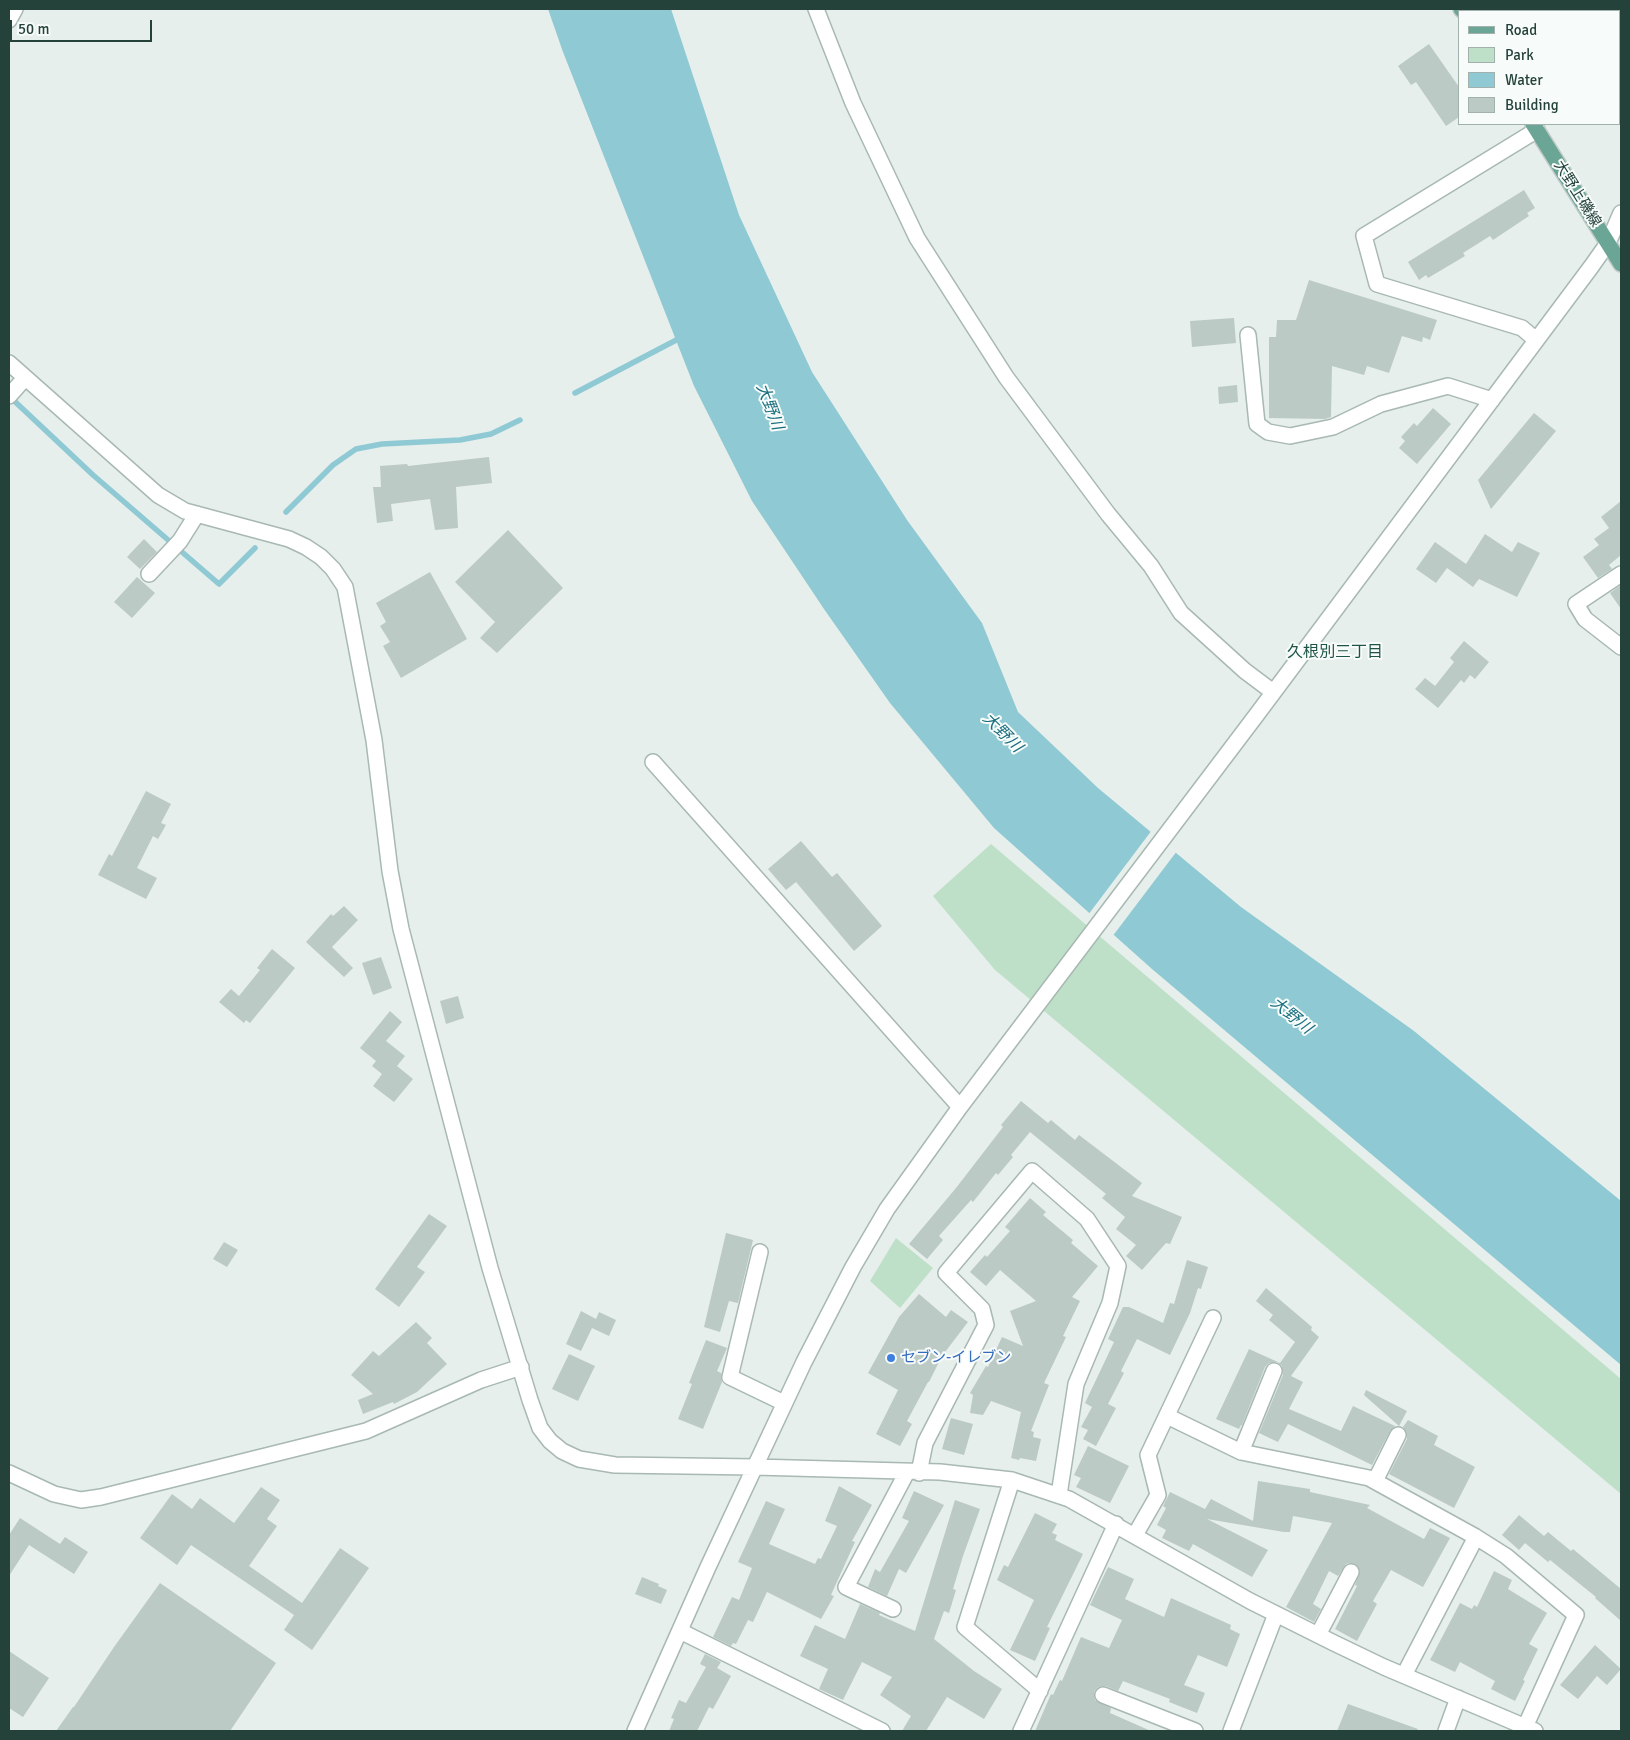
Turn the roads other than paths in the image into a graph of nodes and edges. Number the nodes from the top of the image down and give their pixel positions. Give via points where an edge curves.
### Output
1 (15, 9) edge
2 (816, 9) edge
3 (9, 20) edge
4 (1535, 127) edge
5 (1621, 213) edge
6 (1608, 243) junction
7 (1621, 264) edge
8 (1248, 335) dead end
9 (1536, 340) junction
10 (9, 363) edge
11 (25, 378) junction
12 (11, 393) edge
13 (1492, 400) junction
14 (197, 514) junction
15 (149, 574) dead end
16 (1621, 574) edge
17 (1621, 647) edge
18 (1273, 692) junction
19 (653, 762) dead end
20 (960, 1107) junction
21 (760, 1252) dead end
22 (1213, 1318) dead end
23 (521, 1367) junction
24 (1274, 1371) dead end
25 (784, 1403) junction
26 (1167, 1416) junction
27 (1398, 1435) dead end
28 (1241, 1452) junction
29 (755, 1467) junction
30 (913, 1472) junction
31 (9, 1473) edge
32 (1012, 1480) junction
33 (1376, 1481) junction
34 (1059, 1495) junction
35 (1116, 1524) junction
36 (1135, 1535) junction
37 (1476, 1537) junction
38 (1351, 1572) dead end
39 (893, 1609) dead end
40 (1276, 1614) junction
41 (680, 1631) junction
42 (1318, 1635) junction
43 (1404, 1675) junction
44 (1040, 1691) junction
45 (1103, 1696) dead end
46 (1458, 1698) junction
47 (1530, 1729) edge
48 (635, 1731) edge
49 (882, 1731) edge
50 (1021, 1731) edge
51 (1195, 1731) edge
52 (1230, 1731) edge
53 (1446, 1731) edge

1 - 3 street
2 - 18 street via 853,103 917,238 1006,377 1151,566 1180,613
4 - 6 main road, 大野上磯線
4 - 9 street via 1364,236 1377,284 1522,328
5 - 6 street
6 - 7 main road, 大野上磯線
6 - 9 street
8 - 13 street via 1258,424 1268,432 1290,436 1334,427 1382,404 1448,386
9 - 13 street
10 - 11 street
11 - 12 street
11 - 14 street via 158,495 185,511
13 - 18 street
14 - 15 street via 175,546
14 - 23 street via 306,546 321,557 346,587 374,740 390,871 401,929 490,1268
16 - 17 street via 1576,604 1585,618
18 - 20 street
19 - 20 street
20 - 25 street via 887,1209
21 - 25 street via 730,1377
22 - 26 street
23 - 29 street via 540,1428 562,1451 579,1459 615,1465
23 - 31 street via 481,1380 366,1431 101,1497 81,1500 54,1494
24 - 28 street
25 - 29 street
26 - 28 street
26 - 36 street via 1148,1455 1158,1495
27 - 33 street
28 - 33 street
29 - 30 street
29 - 41 street
30 - 32 street
30 - 34 street via 986,1325 982,1309 946,1273 1032,1171 1087,1219 1118,1266 1110,1303 1076,1384
30 - 39 street via 846,1587
32 - 34 street
32 - 44 street via 965,1627
33 - 37 street
34 - 35 street
35 - 36 street
35 - 44 street
36 - 40 street
37 - 43 street
37 - 47 street via 1506,1556 1576,1616
38 - 42 street
40 - 42 street
40 - 52 street
41 - 48 street
41 - 49 street
42 - 43 street
43 - 46 street
44 - 50 street
45 - 51 street
46 - 47 street
46 - 53 street

